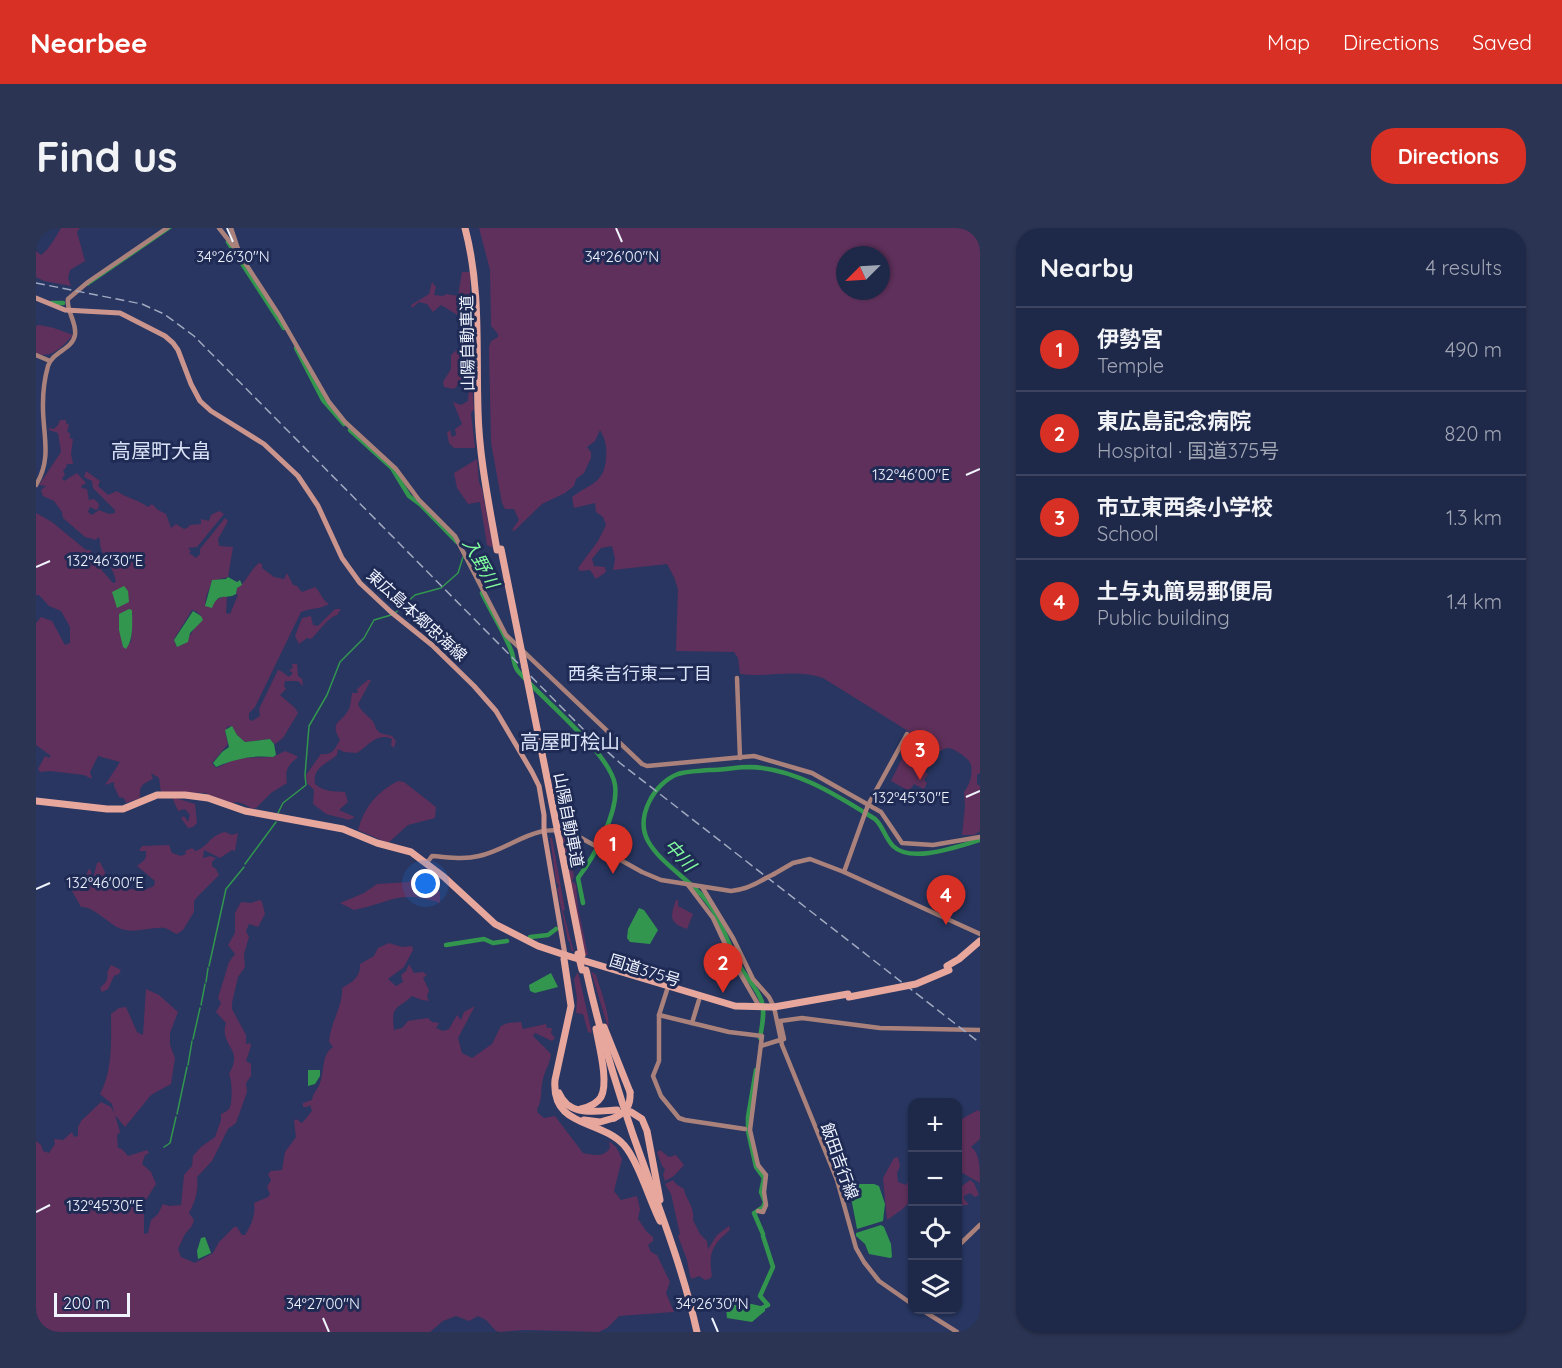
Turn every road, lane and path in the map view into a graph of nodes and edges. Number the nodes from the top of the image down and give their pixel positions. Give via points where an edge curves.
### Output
1 (167, 228) edge
2 (219, 228) edge
3 (231, 228) edge
4 (467, 228) edge
5 (238, 252) junction
6 (36, 298) edge
7 (70, 311) junction
8 (36, 355) edge
9 (50, 361) junction
10 (36, 485) edge
11 (737, 678) dead end
12 (907, 734) dead end
13 (740, 758) junction
14 (36, 801) edge
15 (867, 807) junction
16 (544, 831) junction
17 (980, 837) edge
18 (426, 864) junction
19 (844, 872) junction
20 (688, 885) junction
21 (700, 887) junction
22 (980, 934) edge
23 (980, 941) edge
24 (980, 946) edge
25 (566, 958) junction
26 (948, 968) junction
27 (584, 970) junction
28 (667, 990) junction
29 (699, 1000) junction
30 (765, 1009) junction
31 (659, 1015) junction
32 (692, 1023) junction
33 (596, 1029) junction
34 (980, 1030) edge
35 (780, 1040) junction
36 (761, 1046) junction
37 (576, 1109) junction
38 (617, 1110) dead end
39 (631, 1112) dead end
40 (570, 1116) junction
41 (745, 1130) dead end
42 (758, 1211) dead end
43 (980, 1225) edge
44 (664, 1226) junction
45 (962, 1242) edge
46 (908, 1301) edge
47 (928, 1314) edge
48 (695, 1332) edge
49 (957, 1332) edge

1 - 7 street via 70,297
2 - 5 street
3 - 5 street
4 - 27 highway, 山陽自動車道, bridge via 476,293 480,448
5 - 13 street via 289,330 329,402 396,469 454,536 512,641 642,764
6 - 7 main road, 東広島本郷忠海線
7 - 9 street via 74,337
7 - 16 main road, 東広島本郷忠海線 via 120,313 165,336 178,350 200,401 284,460 318,506 352,573 369,593 446,658 496,711 539,786
8 - 9 street
9 - 10 street via 43,404 46,462
11 - 13 street
12 - 15 street
13 - 15 street via 763,758 812,773
14 - 18 highway, 国道375号 via 107,809 123,808 157,795 196,797 255,814 332,826 411,852
15 - 17 street via 880,812 897,838 908,845 948,844
15 - 19 street
16 - 18 street via 479,856 457,859 432,855
16 - 20 street via 563,830 652,877
16 - 25 main road, 東広島本郷忠海線
18 - 25 highway, 国道375号 via 495,924
19 - 21 street, bridge via 810,859 793,863 740,891
19 - 22 street
20 - 21 street
20 - 30 street via 714,918 733,961
21 - 30 street via 733,938 753,979 769,997
23 - 26 highway, 国道375号
24 - 26 highway, 国道375号
25 - 28 highway, 国道375号
25 - 30 highway, 国道375号 via 726,1004
25 - 37 highway via 573,1012 558,1092 565,1103
25 - 40 highway via 571,1006 554,1088 561,1107
26 - 30 highway, 国道375号, bridge via 916,984
27 - 33 highway, 山陽自動車道
27 - 40 highway, bridge via 630,1092 628,1107 614,1118 600,1122
27 - 44 highway, 山陽自動車道 via 619,1093
28 - 29 highway, 国道375号
28 - 31 street
29 - 30 highway, 国道375号 via 725,1008
29 - 32 street
30 - 35 street, 飯田吉行線
31 - 32 street
31 - 41 street via 659,1060 653,1076 663,1099 679,1118
32 - 36 street via 759,1036
33 - 37 highway via 603,1092 595,1104
33 - 44 highway, 山陽自動車道
34 - 35 street via 880,1028 793,1018 780,1021 784,1039
35 - 36 street
35 - 46 street, 飯田吉行線 via 837,1180 856,1248 879,1281
36 - 42 street via 750,1130 756,1160 766,1180 766,1205 763,1212
37 - 38 highway
39 - 44 highway via 642,1119 647,1131
40 - 44 highway via 624,1146
43 - 45 street
44 - 48 highway, 山陽自動車道
47 - 49 street

